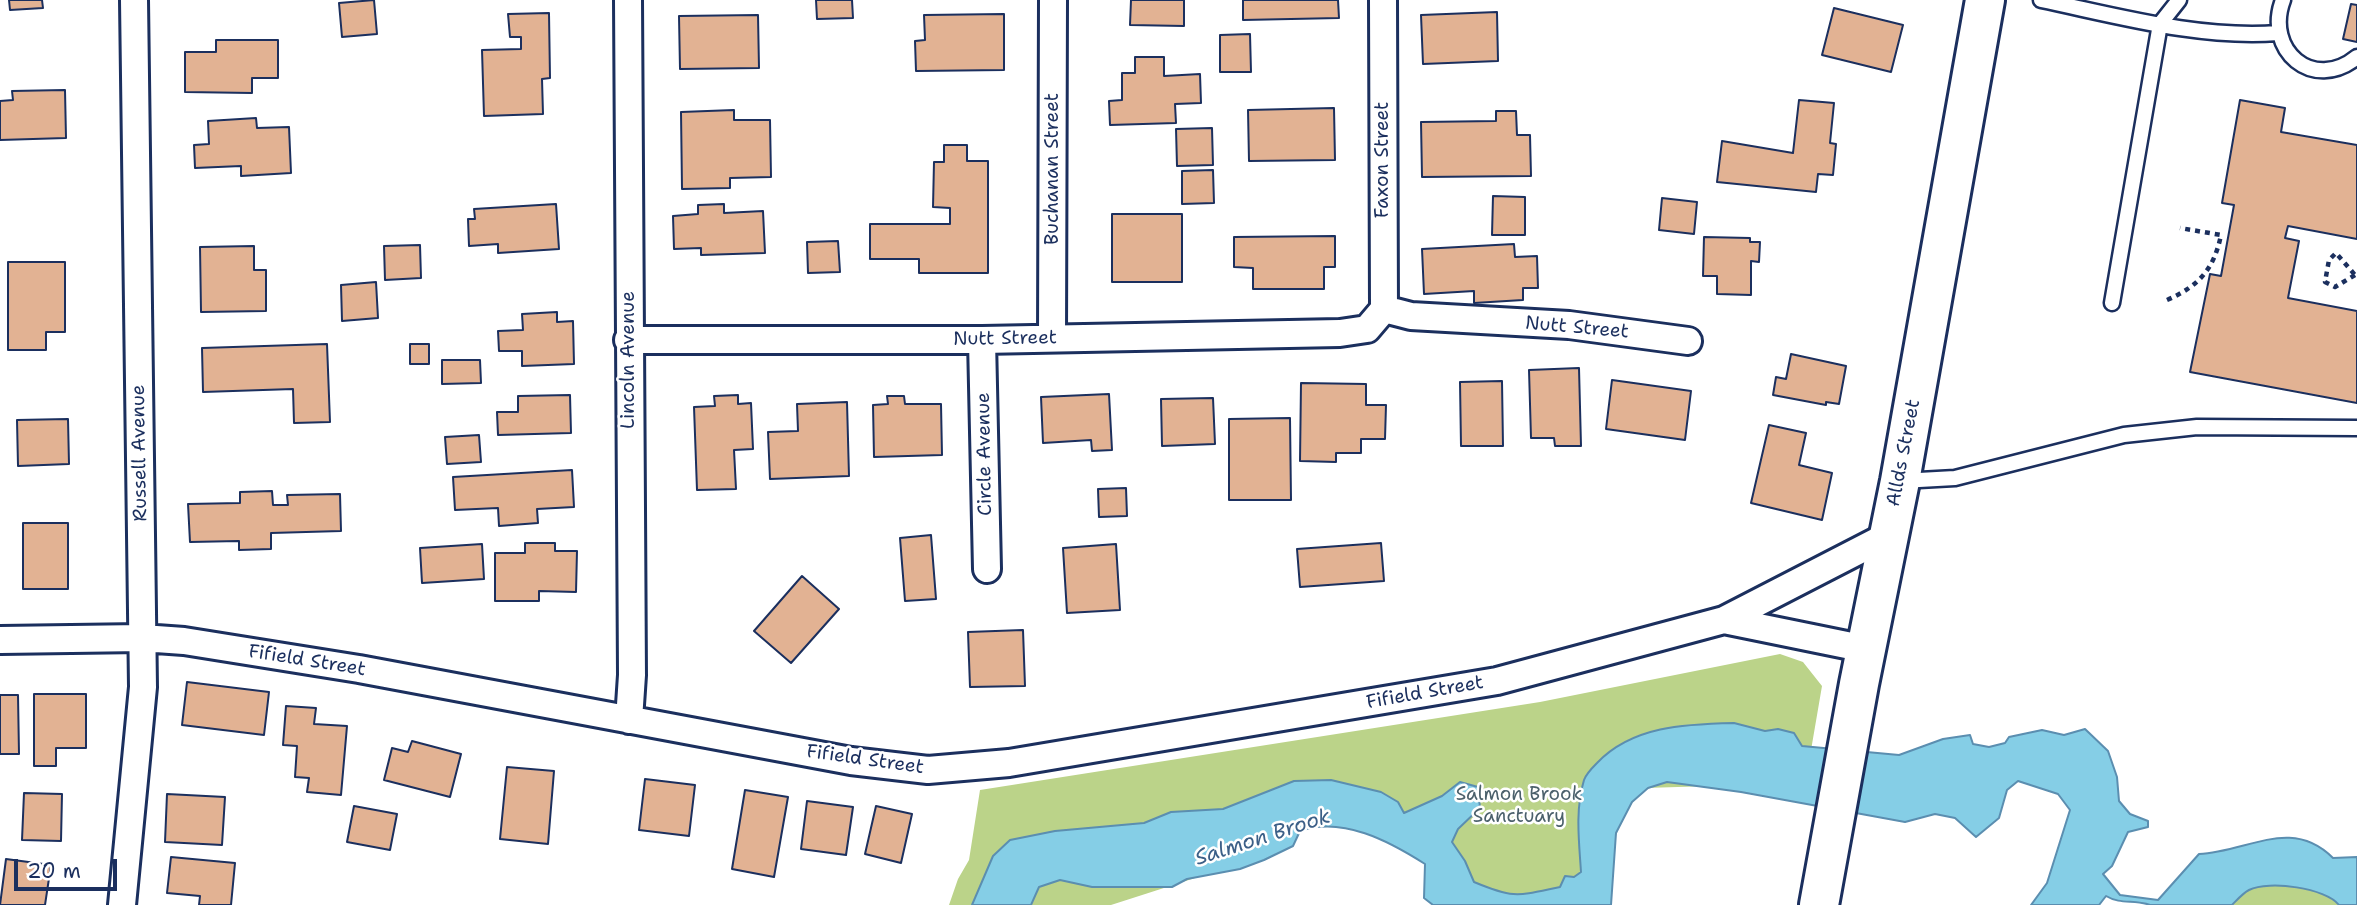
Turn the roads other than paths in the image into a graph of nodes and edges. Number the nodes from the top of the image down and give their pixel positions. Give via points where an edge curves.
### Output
1 (134, 0) edge
2 (628, 0) edge
3 (1053, 0) edge
4 (1383, 0) edge
5 (1985, 0) edge
6 (2041, 0) edge
7 (2179, 0) edge
8 (2283, 0) edge
9 (2160, 24) junction
10 (2278, 33) junction
11 (2357, 57) edge
12 (2112, 303) dead end
13 (1381, 314) junction
14 (1052, 338) junction
15 (628, 340) junction
16 (982, 340) junction
17 (1688, 341) dead end
18 (2357, 428) edge
19 (1900, 481) junction
20 (1887, 536) junction
21 (987, 569) dead end
22 (1724, 621) junction
23 (142, 638) junction
24 (0, 640) edge
25 (1862, 667) junction
26 (629, 720) junction
27 (122, 905) edge
28 (1819, 905) edge

1 - 23 street, Russell Avenue
2 - 15 street, Lincoln Avenue
3 - 14 street, Buchanan Street
4 - 13 street, Faxon Street
5 - 19 street, Allds Street
6 - 9 lane
7 - 9 lane
8 - 10 lane via 2277,16
9 - 10 lane
9 - 12 lane
10 - 11 lane via 2283,47 2305,67 2334,70
13 - 14 street, Nutt Street via 1367,329 1350,332
13 - 17 street, Nutt Street via 1569,325
14 - 16 street, Nutt Street
15 - 16 street, Nutt Street
15 - 26 street, Lincoln Avenue
16 - 21 street, Circle Avenue
18 - 19 lane via 2197,427 2124,435 1955,478
19 - 20 street, Allds Street
20 - 22 street, Fifield Street
20 - 25 street, Allds Street
22 - 25 street, Fifield Street
22 - 26 street, Fifield Street via 1497,681 971,767 897,768
23 - 24 street, Fifield Street
23 - 26 street, Fifield Street via 359,668
23 - 27 street, Russell Avenue via 141,714
25 - 28 street, Allds Street

